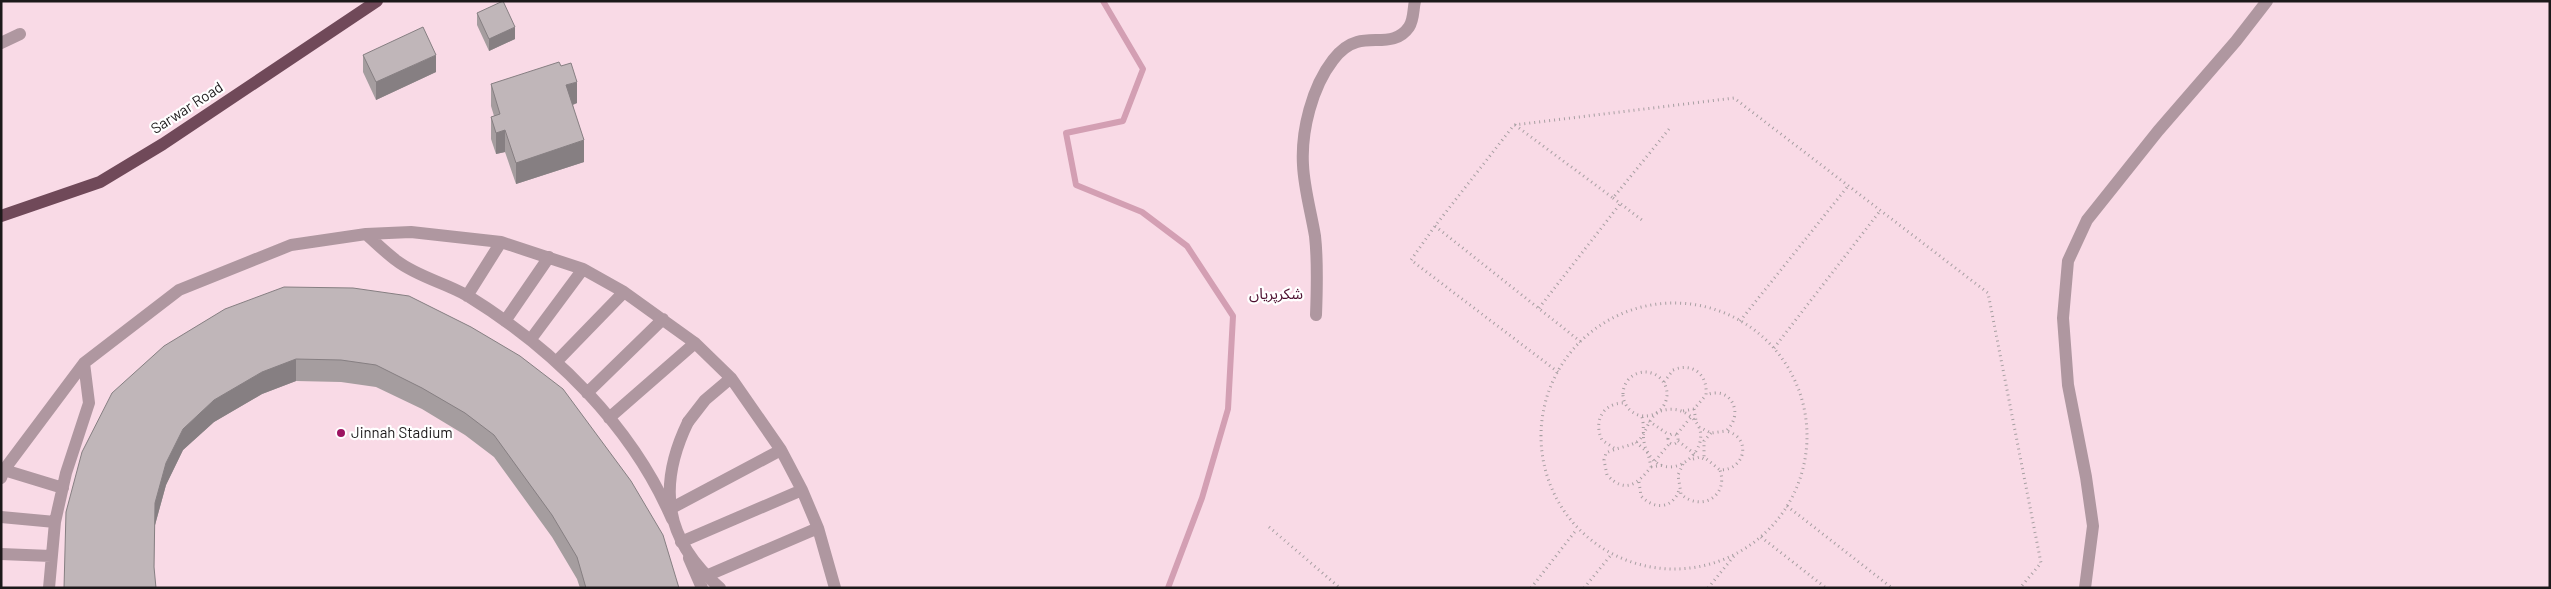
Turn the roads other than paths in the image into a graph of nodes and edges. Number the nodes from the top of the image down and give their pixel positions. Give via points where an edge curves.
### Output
1 (377, 1) edge
2 (1415, 1) edge
3 (2267, 1) edge
4 (20, 34) dead end
5 (1, 44) edge
6 (1, 216) edge
7 (366, 234) junction
8 (501, 242) junction
9 (549, 257) junction
10 (583, 270) junction
11 (624, 292) junction
12 (468, 296) junction
13 (1316, 315) dead end
14 (662, 319) junction
15 (505, 321) junction
16 (531, 339) junction
17 (695, 343) junction
18 (557, 361) junction
19 (84, 363) junction
20 (731, 378) junction
21 (587, 393) junction
22 (609, 418) junction
23 (780, 450) junction
24 (3, 474) edge
25 (63, 488) junction
26 (802, 490) junction
27 (668, 510) junction
28 (1, 517) edge
29 (55, 522) junction
30 (818, 528) junction
31 (681, 542) junction
32 (1, 554) edge
33 (50, 556) junction
34 (700, 583) edge
35 (49, 588) edge
36 (720, 588) edge
37 (835, 588) edge
38 (2085, 588) edge

1 - 6 main road, Sarwar Road via 163,144 100,182
2 - 13 street via 1409,26 1400,36 1385,41 1356,42 1343,49 1331,62 1318,87 1304,141 1303,165 1315,237 1318,273
3 - 38 street via 2087,220 2068,261 2063,318 2068,385 2093,526
4 - 5 street
7 - 8 street via 411,232
7 - 12 street via 398,262
7 - 19 street via 292,245 179,290
8 - 9 street
8 - 12 street
9 - 10 street
9 - 15 street
10 - 11 street
10 - 16 street
11 - 14 street
11 - 18 street
12 - 15 street
14 - 17 street
14 - 21 street
15 - 16 street
16 - 18 street
17 - 20 street
17 - 22 street
18 - 21 street
19 - 24 street
19 - 25 street via 89,403
20 - 23 street
20 - 36 street, bridge via 705,400 688,422 670,473 675,527 686,552
21 - 22 street
22 - 27 street via 652,480
23 - 26 street
23 - 27 street
24 - 25 street
25 - 29 street
26 - 30 street
26 - 31 street
27 - 31 street
28 - 29 street
29 - 33 street
30 - 34 street
30 - 37 street
31 - 34 street
32 - 33 street
33 - 35 street

